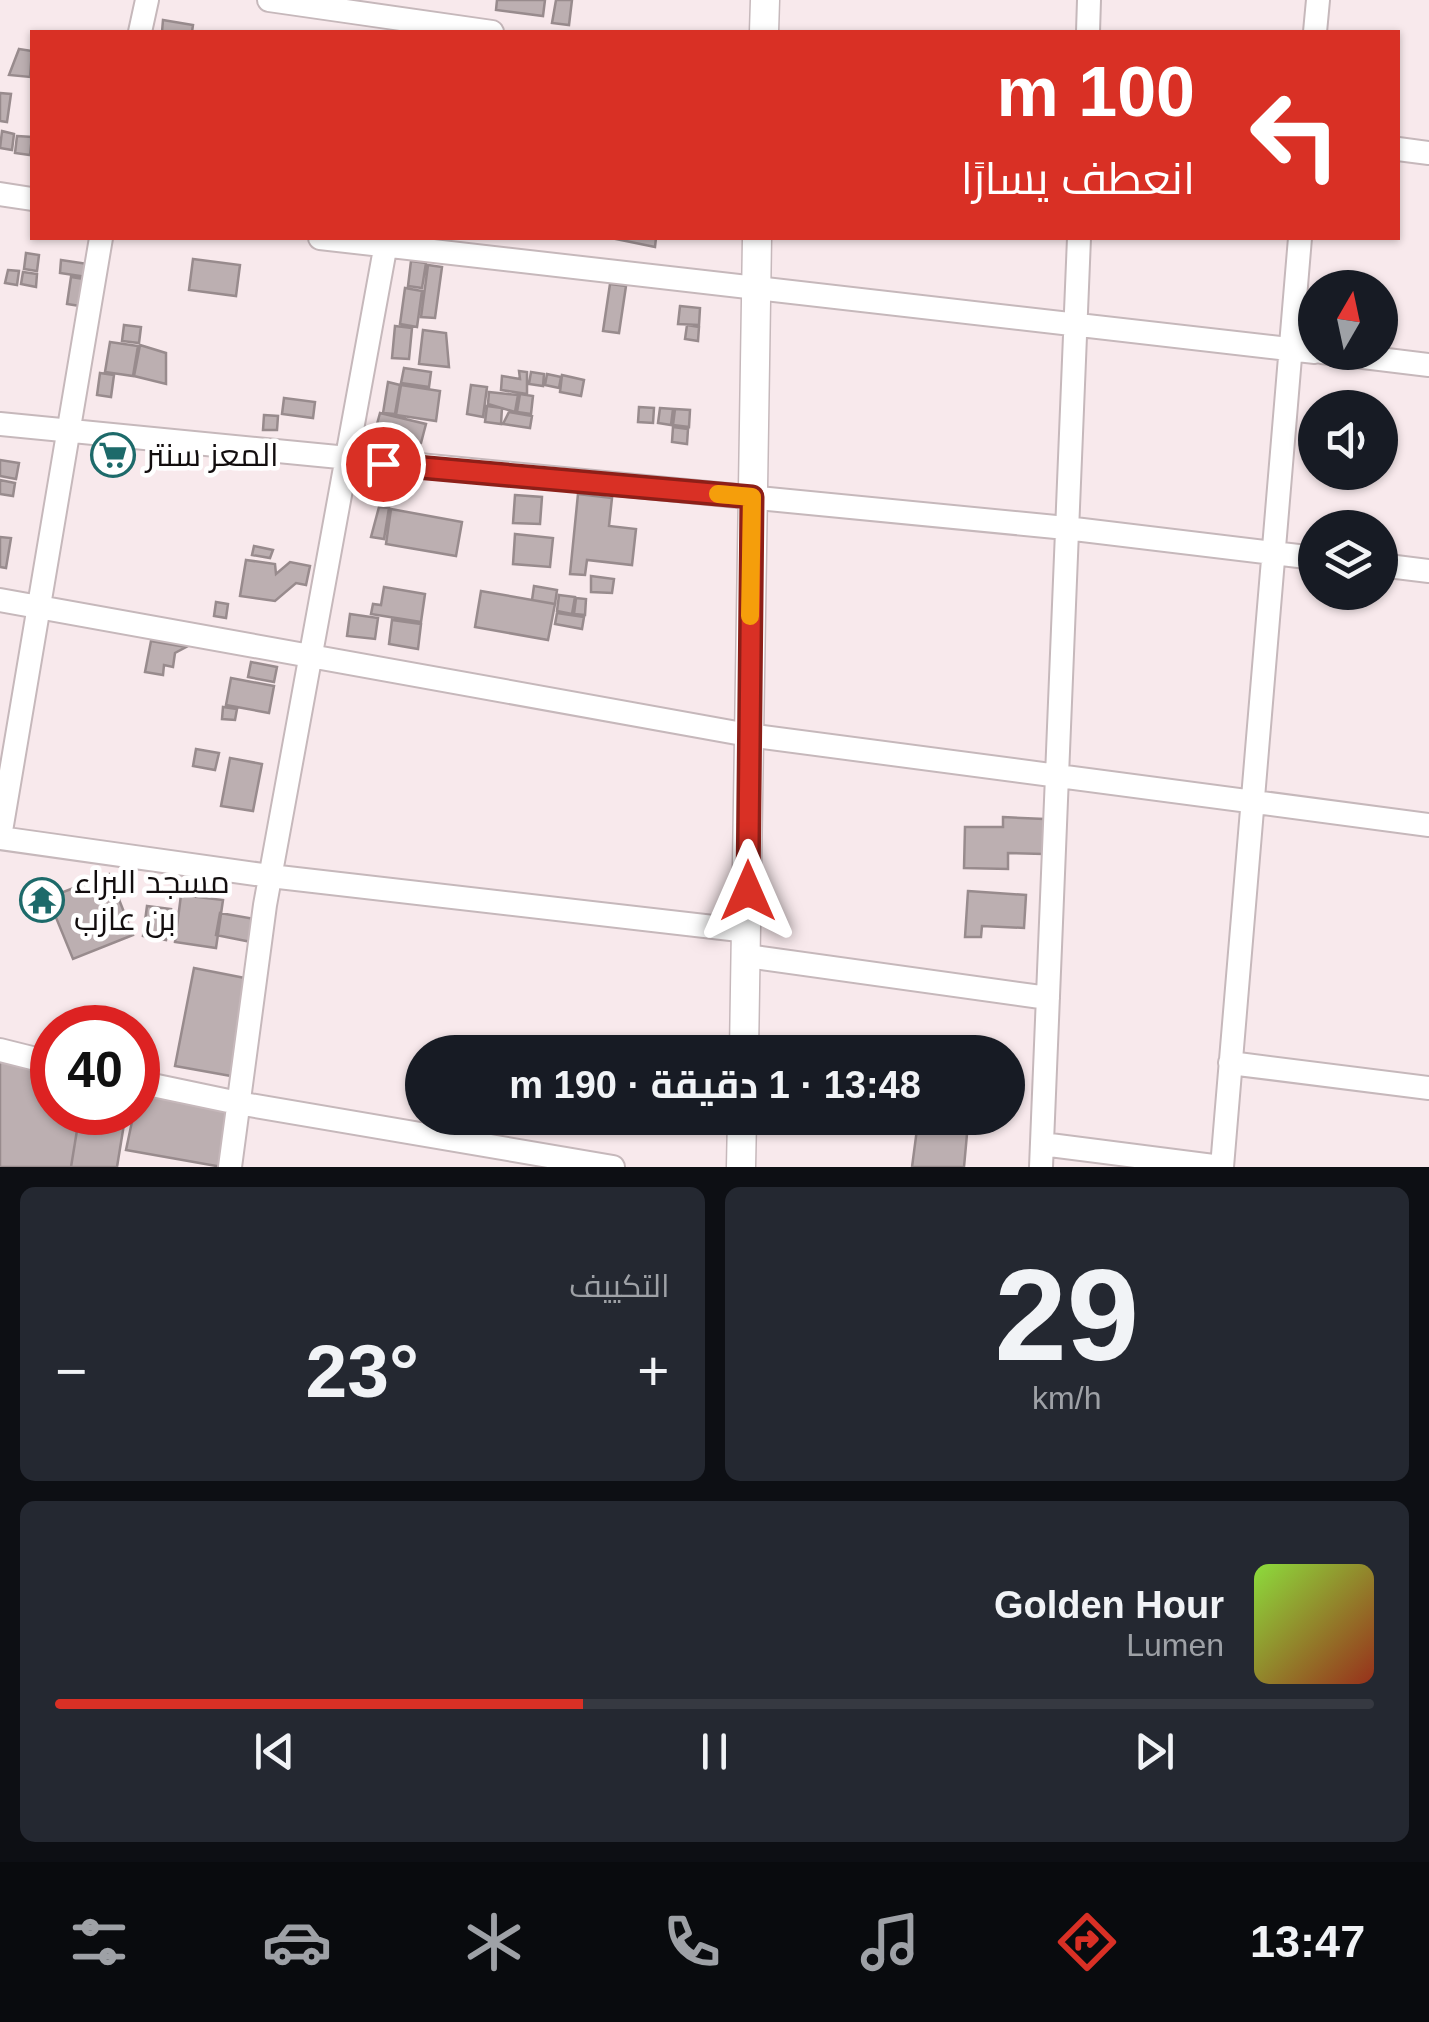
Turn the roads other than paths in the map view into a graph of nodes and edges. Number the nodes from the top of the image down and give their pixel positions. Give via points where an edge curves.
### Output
1 (146, 0) edge
2 (269, 0) edge
3 (765, 0) edge
4 (1090, 0) edge
5 (1318, 0) edge
6 (432, 18) edge
7 (140, 30) edge
8 (483, 30) edge
9 (764, 30) edge
10 (1088, 30) edge
11 (1315, 30) edge
12 (1400, 149) edge
13 (1429, 152) edge
14 (0, 194) edge
15 (30, 199) edge
16 (101, 240) edge
17 (353, 240) edge
18 (758, 240) edge
19 (1080, 240) edge
20 (1300, 240) edge
21 (386, 242) edge
22 (1303, 270) edge
23 (756, 287) junction
24 (1076, 322) junction
25 (1298, 350) edge
26 (1398, 361) edge
27 (1429, 365) edge
28 (1306, 370) edge
29 (0, 424) edge
30 (68, 431) junction
31 (346, 460) junction
32 (752, 497) junction
33 (1066, 528) junction
34 (1272, 552) junction
35 (1298, 556) edge
36 (1398, 567) edge
37 (1429, 571) edge
38 (0, 600) edge
39 (38, 606) junction
40 (312, 658) junction
41 (748, 734) junction
42 (1055, 773) junction
43 (1252, 798) junction
44 (1429, 825) edge
45 (0, 837) edge
46 (270, 876) junction
47 (748, 943) junction
48 (1048, 998) junction
49 (745, 1035) edge
50 (0, 1050) edge
51 (30, 1058) edge
52 (1230, 1063) junction
53 (160, 1087) edge
54 (1429, 1088) edge
55 (238, 1104) junction
56 (741, 1135) edge
57 (1041, 1155) edge
58 (230, 1167) edge
59 (613, 1167) edge
60 (740, 1167) edge
61 (1222, 1167) edge

1 - 7 street
2 - 6 street
3 - 9 street
4 - 10 street
5 - 11 street
6 - 8 street
12 - 13 street
14 - 15 street
16 - 30 street
17 - 21 street
18 - 23 street
19 - 24 street
20 - 22 street
21 - 23 street
21 - 31 street
23 - 24 street
23 - 32 street
24 - 25 street
24 - 33 street
26 - 27 street
28 - 34 street
29 - 30 street
30 - 31 street
30 - 39 street
31 - 32 street
31 - 40 street
32 - 33 street
32 - 41 street
33 - 34 street
33 - 42 street
34 - 35 street
34 - 43 street
36 - 37 street
38 - 39 street
39 - 40 street
39 - 45 street
40 - 41 street
40 - 46 street
41 - 42 street
41 - 47 street
42 - 43 street
42 - 48 street
43 - 44 street
43 - 52 street
45 - 46 street
46 - 47 street
46 - 55 street
47 - 48 street
47 - 49 street
48 - 57 street
50 - 51 street
52 - 54 street
52 - 61 street
53 - 55 street
55 - 58 street
55 - 59 street
56 - 60 street
57 - 61 street

